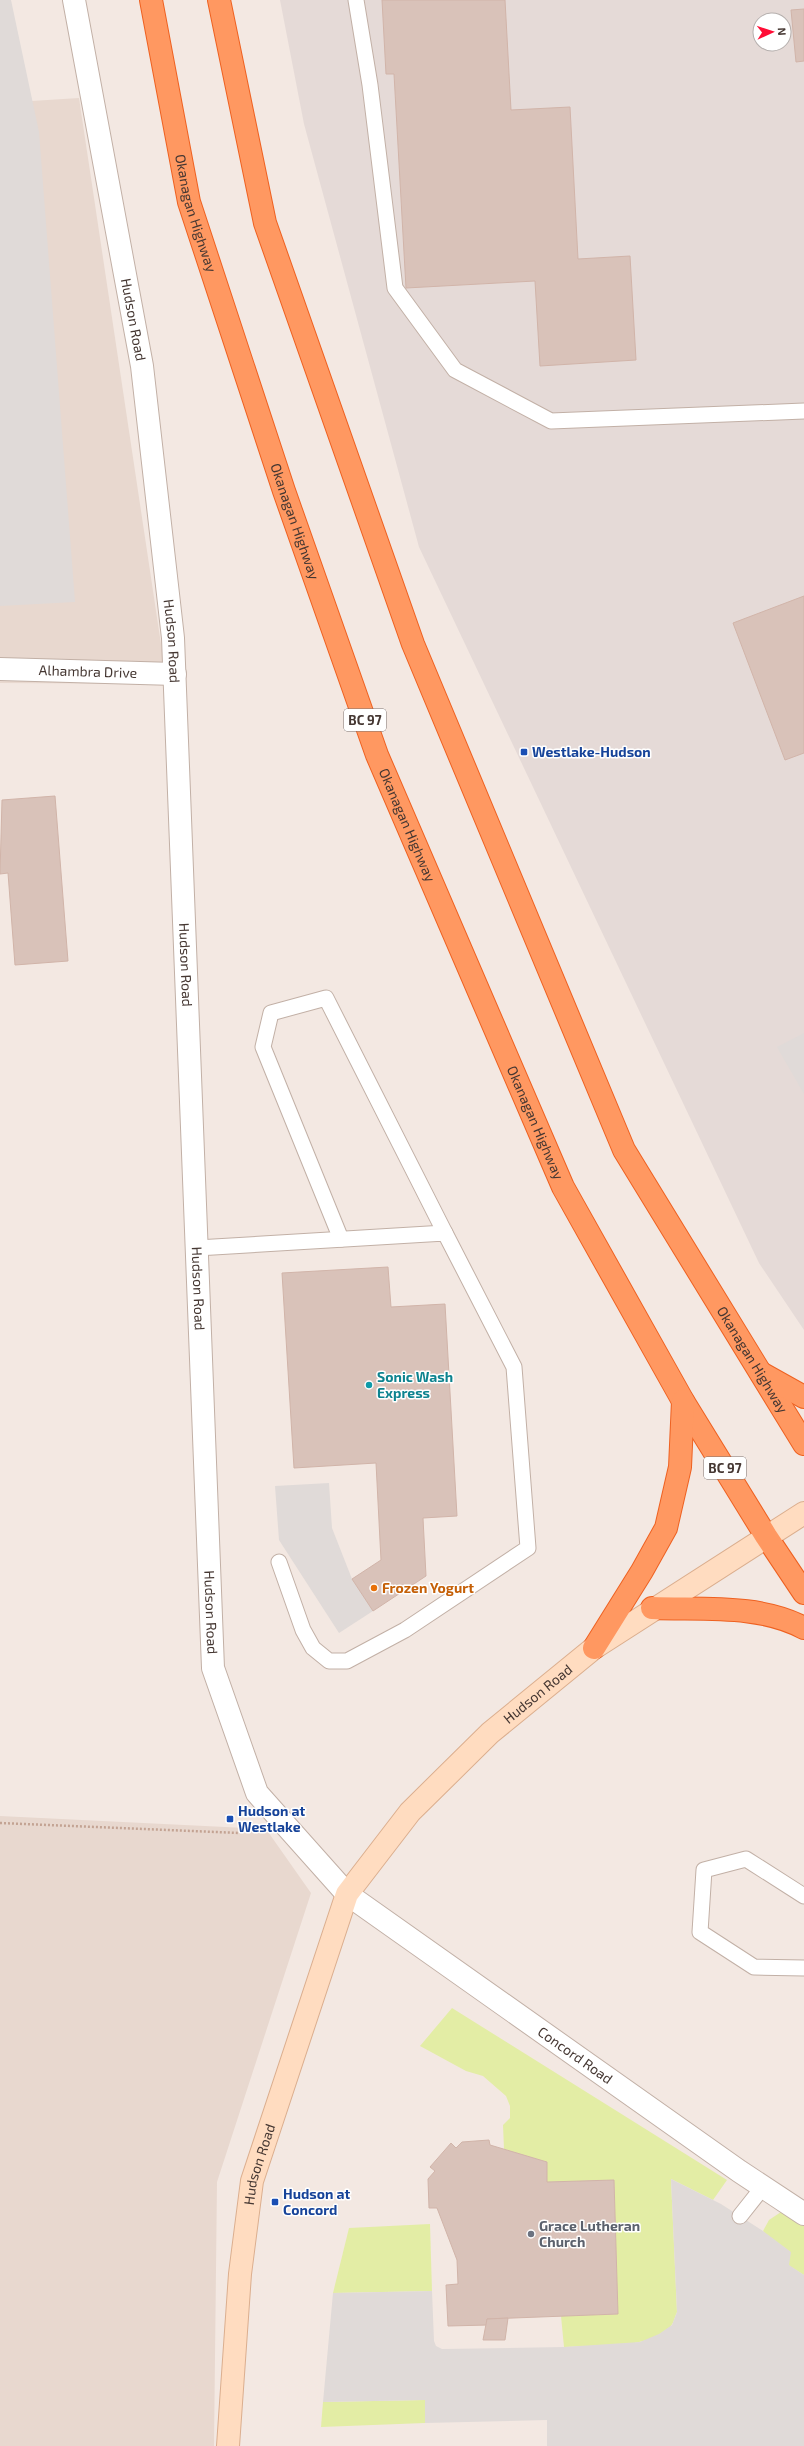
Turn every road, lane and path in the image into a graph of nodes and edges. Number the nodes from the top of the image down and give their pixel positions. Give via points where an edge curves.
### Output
1 (74, 0) edge
2 (151, 0) edge
3 (219, 0) edge
4 (356, 0) edge
5 (804, 411) edge
6 (0, 669) edge
7 (175, 674) junction
8 (445, 1233) junction
9 (341, 1239) junction
10 (197, 1248) junction
11 (760, 1372) junction
12 (804, 1396) edge
13 (683, 1401) junction
14 (804, 1444) edge
15 (804, 1513) edge
16 (766, 1536) junction
17 (278, 1562) dead end
18 (804, 1593) edge
19 (652, 1608) junction
20 (804, 1628) edge
21 (594, 1648) junction
22 (0, 1823) edge
23 (239, 1833) dead end
24 (347, 1894) junction
25 (804, 1896) edge
26 (804, 1968) edge
27 (763, 2187) junction
28 (804, 2214) edge
29 (740, 2216) dead end
30 (228, 2446) edge

1 - 7 street, Hudson Road via 142,366
2 - 13 highway, Okanagan Highway / BC 97 via 189,202 284,491 377,755 563,1187
3 - 11 highway, Okanagan Highway via 265,223 413,644 624,1150
4 - 5 lane via 370,85 395,288 455,370 551,421
6 - 7 street, Alhambra Drive
7 - 10 street, Hudson Road
8 - 9 lane
8 - 9 lane via 326,998 271,1013 263,1047
8 - 17 lane via 514,1367 528,1548 405,1630 347,1661 329,1662 313,1648 303,1630
9 - 10 lane
10 - 24 street, Hudson Road via 213,1668 257,1793
11 - 12 highway
11 - 14 highway, Okanagan Highway
13 - 16 highway, Okanagan Highway / BC 97
13 - 21 highway via 680,1467 666,1528
15 - 16 main road, Hudson Road
16 - 18 highway, Okanagan Highway / BC 97
16 - 19 main road, Hudson Road
19 - 20 highway via 743,1611 788,1619
19 - 21 main road, Hudson Road
21 - 24 main road, Hudson Road via 490,1733 410,1812
22 - 23 path
24 - 27 street, Concord Road
24 - 30 main road, Hudson Road via 252,2181 240,2274
25 - 26 lane via 746,1859 704,1870 700,1932 754,1967
27 - 28 street, Concord Road
27 - 29 lane

